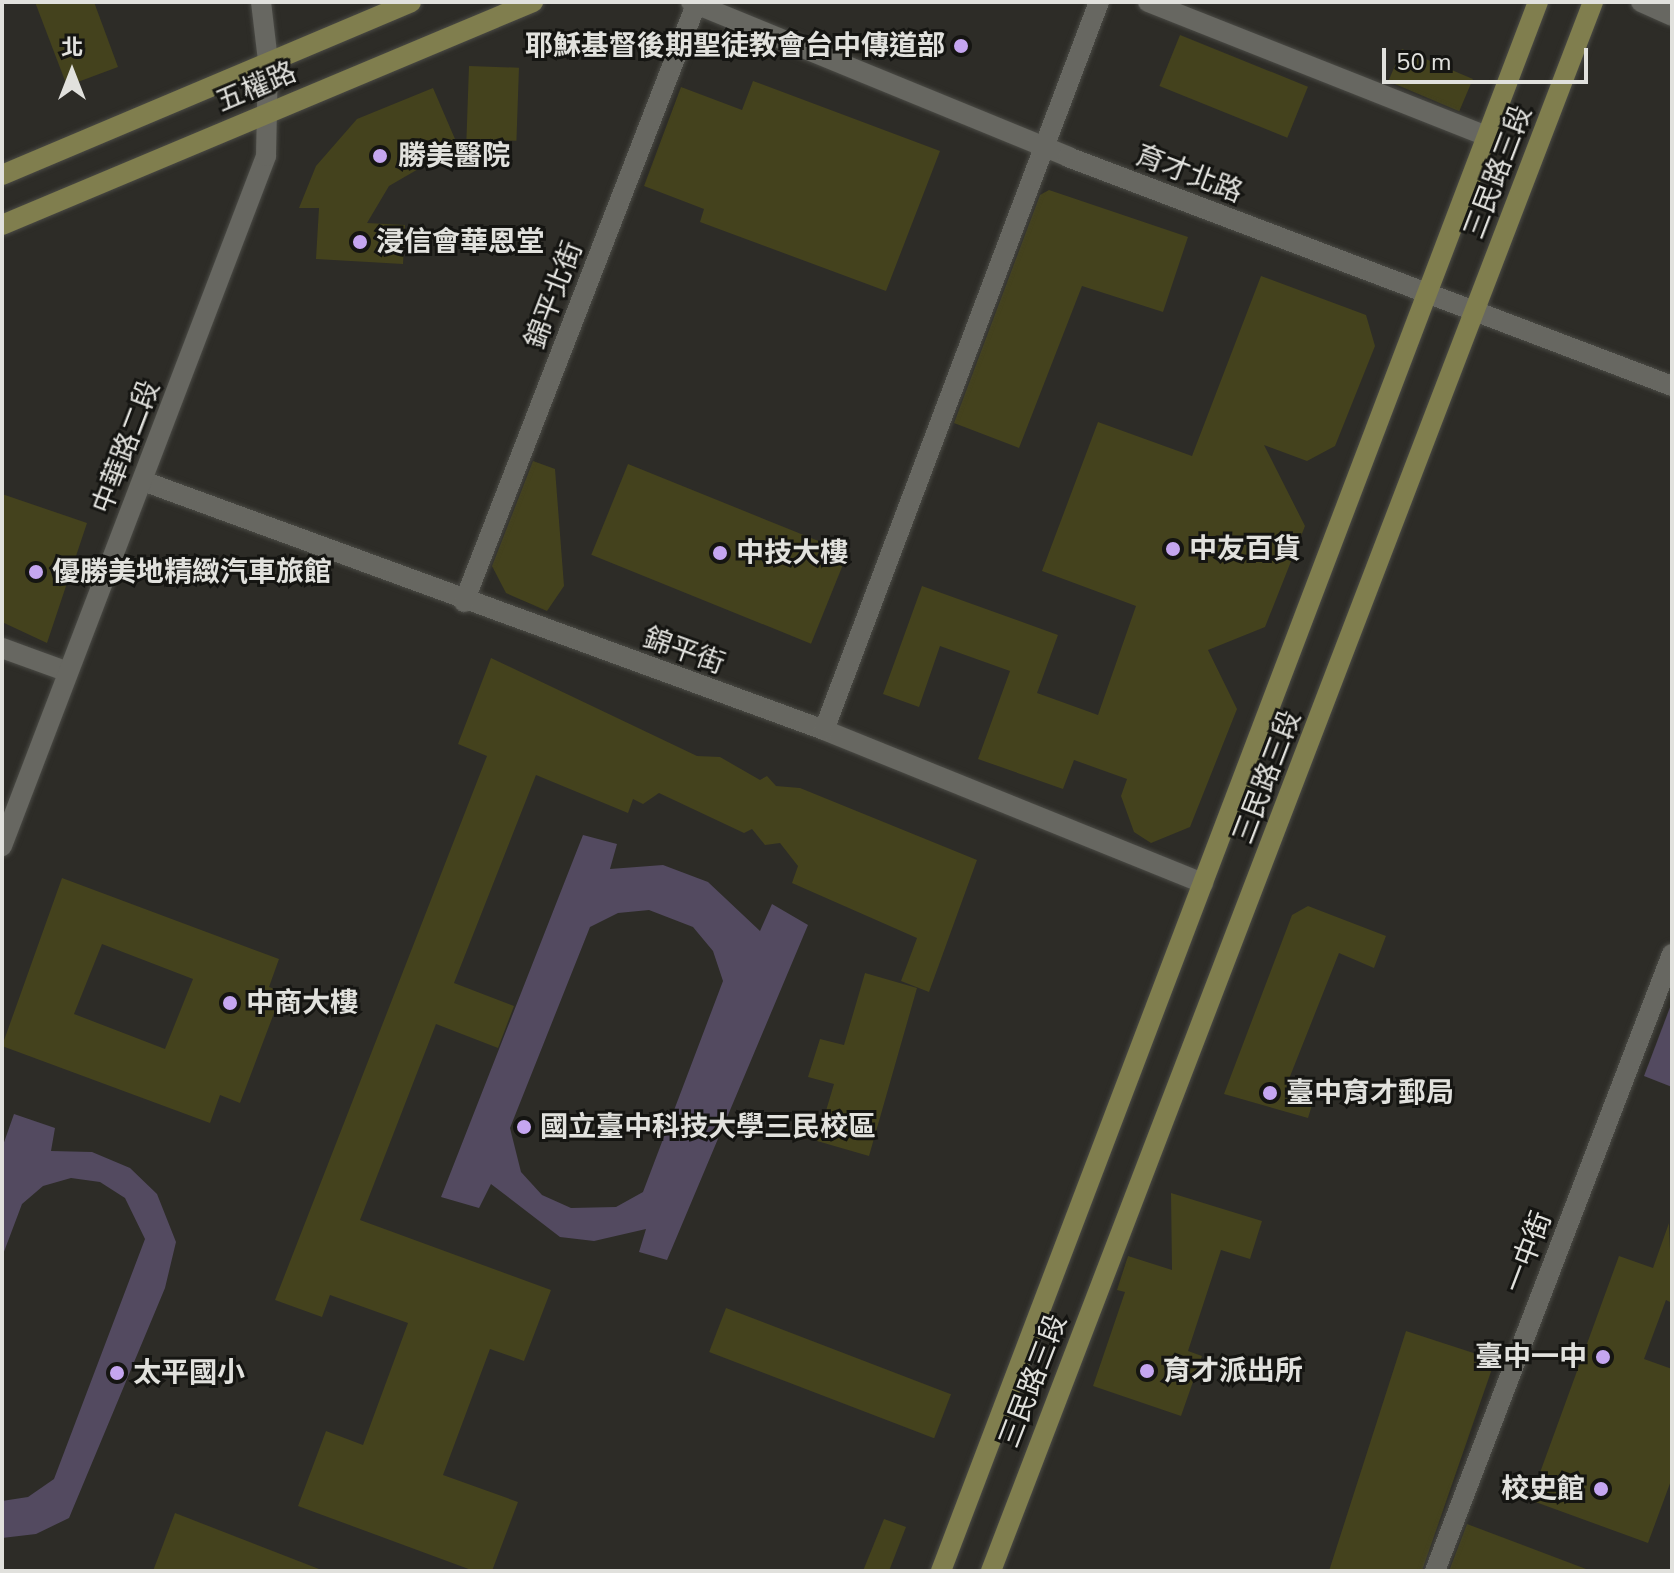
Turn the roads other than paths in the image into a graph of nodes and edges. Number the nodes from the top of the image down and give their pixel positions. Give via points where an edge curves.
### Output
1 (261, 2) edge
2 (411, 2) edge
3 (533, 2) edge
4 (1099, 2) edge
5 (1148, 2) edge
6 (1538, 2) edge
7 (1593, 2) edge
8 (1641, 2) edge
9 (693, 5) edge
10 (1672, 16) edge
11 (268, 61) junction
12 (272, 111) junction
13 (1491, 138) junction
14 (1042, 147) junction
15 (2, 175) edge
16 (2, 225) edge
17 (1429, 291) junction
18 (1477, 306) junction
19 (1672, 386) edge
20 (143, 481) junction
21 (464, 602) junction
22 (2, 648) edge
23 (68, 672) junction
24 (824, 730) junction
25 (2, 846) edge
26 (1203, 883) junction
27 (1672, 954) edge
28 (941, 1571) edge
29 (991, 1571) edge
30 (1435, 1571) edge

1 - 11 street, 中華路二段
2 - 11 main road, 五權路
3 - 12 main road, 五權路
4 - 14 street
5 - 13 street
6 - 13 main road, 三民路三段
7 - 18 main road, 三民路三段
8 - 10 street
9 - 14 street, 育才北路
9 - 21 street, 錦平北街
11 - 12 street, 中華路二段
11 - 15 main road, 五權路
12 - 16 main road, 五權路
12 - 20 street, 中華路二段 via 266,156
13 - 17 main road, 三民路三段
14 - 17 street, 育才北路
14 - 24 street
17 - 18 street, 育才北路
17 - 26 main road, 三民路三段
18 - 19 street, 育才北路
18 - 29 main road, 三民路三段
20 - 21 street, 錦平街
20 - 23 street, 中華路二段
21 - 24 street, 錦平街
22 - 23 street
23 - 25 street, 中華路二段
24 - 26 street, 錦平街
26 - 28 main road, 三民路三段
27 - 30 street, 一中街

